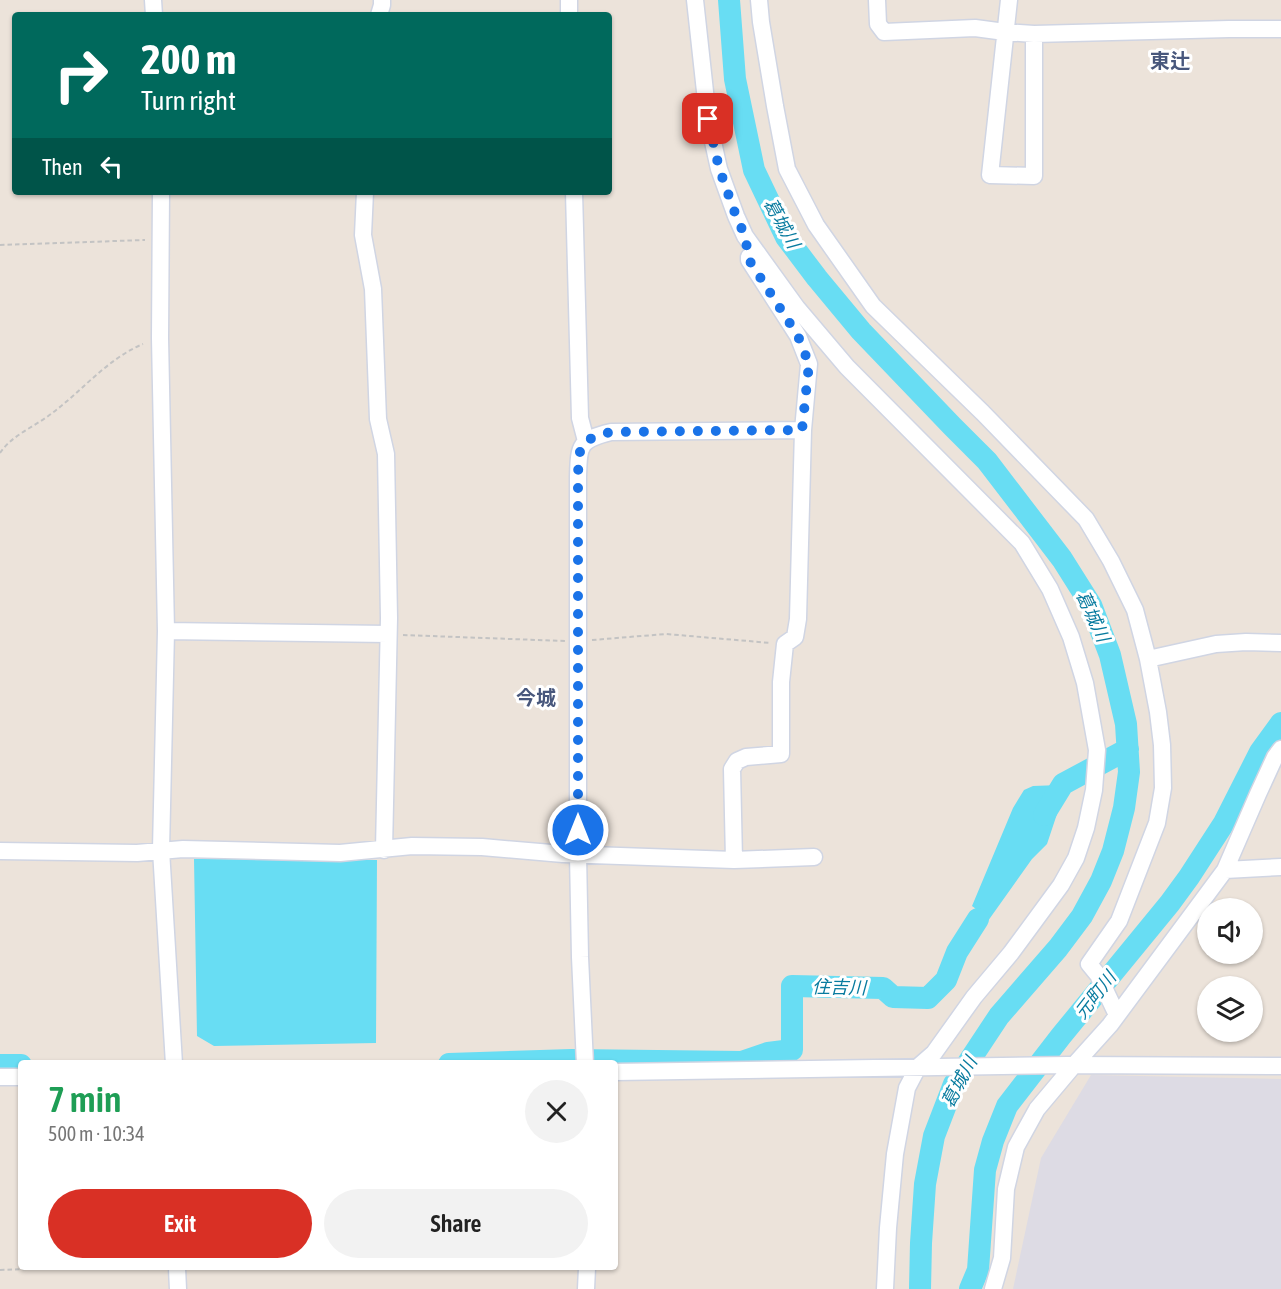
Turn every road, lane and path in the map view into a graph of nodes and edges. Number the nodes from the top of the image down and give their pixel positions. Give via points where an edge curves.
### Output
1 (695, 0) edge
2 (759, 0) edge
3 (877, 0) edge
4 (1009, 0) edge
5 (1281, 29) edge
6 (1005, 32) junction
7 (1034, 34) junction
8 (161, 195) edge
9 (365, 195) edge
10 (574, 195) edge
11 (745, 236) junction
12 (153, 241) junction
13 (0, 245) edge
14 (160, 338) junction
15 (143, 344) joint
16 (802, 430) junction
17 (586, 441) junction
18 (0, 453) edge
19 (166, 631) junction
20 (388, 634) junction
21 (578, 641) junction
22 (1281, 643) edge
23 (785, 644) junction
24 (1148, 659) junction
25 (1281, 749) edge
26 (161, 850) junction
27 (384, 850) junction
28 (0, 851) edge
29 (578, 854) junction
30 (814, 857) dead end
31 (734, 860) junction
32 (1281, 867) edge
33 (1225, 870) junction
34 (1114, 1008) junction
35 (174, 1060) edge
36 (585, 1060) edge
37 (1071, 1065) junction
38 (1281, 1066) edge
39 (925, 1067) junction
40 (618, 1072) edge
41 (0, 1077) edge
42 (18, 1077) edge
43 (18, 1269) edge
44 (0, 1270) edge
45 (177, 1270) edge
46 (587, 1270) edge
47 (178, 1289) edge
48 (586, 1289) edge
49 (885, 1289) edge
50 (993, 1289) edge

1 - 11 street via 708,119 719,168
2 - 24 street via 787,168 816,225 873,306 1086,519 1135,610
3 - 6 street via 878,24 884,32 975,27
4 - 6 street
5 - 7 street
6 - 7 street
6 - 7 street via 990,175 1034,176
8 - 12 street
9 - 20 street via 363,235 373,289 378,419 386,454
10 - 17 street via 580,418
11 - 16 street via 749,260 798,336 809,364
11 - 39 street via 797,308 847,367 1022,543 1050,589 1071,638 1090,706 1097,750 1094,790 1076,858 1061,885
12 - 13 path
12 - 14 street
14 - 15 street
14 - 19 street
15 - 18 path via 130,349 52,414 6,444
16 - 17 street via 611,432
16 - 23 street via 798,619 795,637
17 - 21 street via 579,456
19 - 20 street
19 - 26 street
20 - 21 path
20 - 27 street
21 - 23 path via 666,634
21 - 29 street
22 - 24 street via 1216,644
23 - 31 street via 781,754 746,757 732,769
24 - 34 street via 1162,745 1163,788 1157,823 1119,921 1089,964
25 - 33 street
26 - 27 street
26 - 28 street
26 - 35 street
27 - 29 street via 412,846 482,847
29 - 31 street
29 - 36 street
30 - 31 street
32 - 33 street
33 - 34 street
34 - 37 street via 1110,1025
37 - 38 street
37 - 39 street
37 - 50 street via 1037,1109 1016,1147 1006,1189 1002,1258
39 - 40 street
39 - 49 street via 907,1088 895,1154
41 - 42 street
43 - 44 path
45 - 47 street
46 - 48 street

